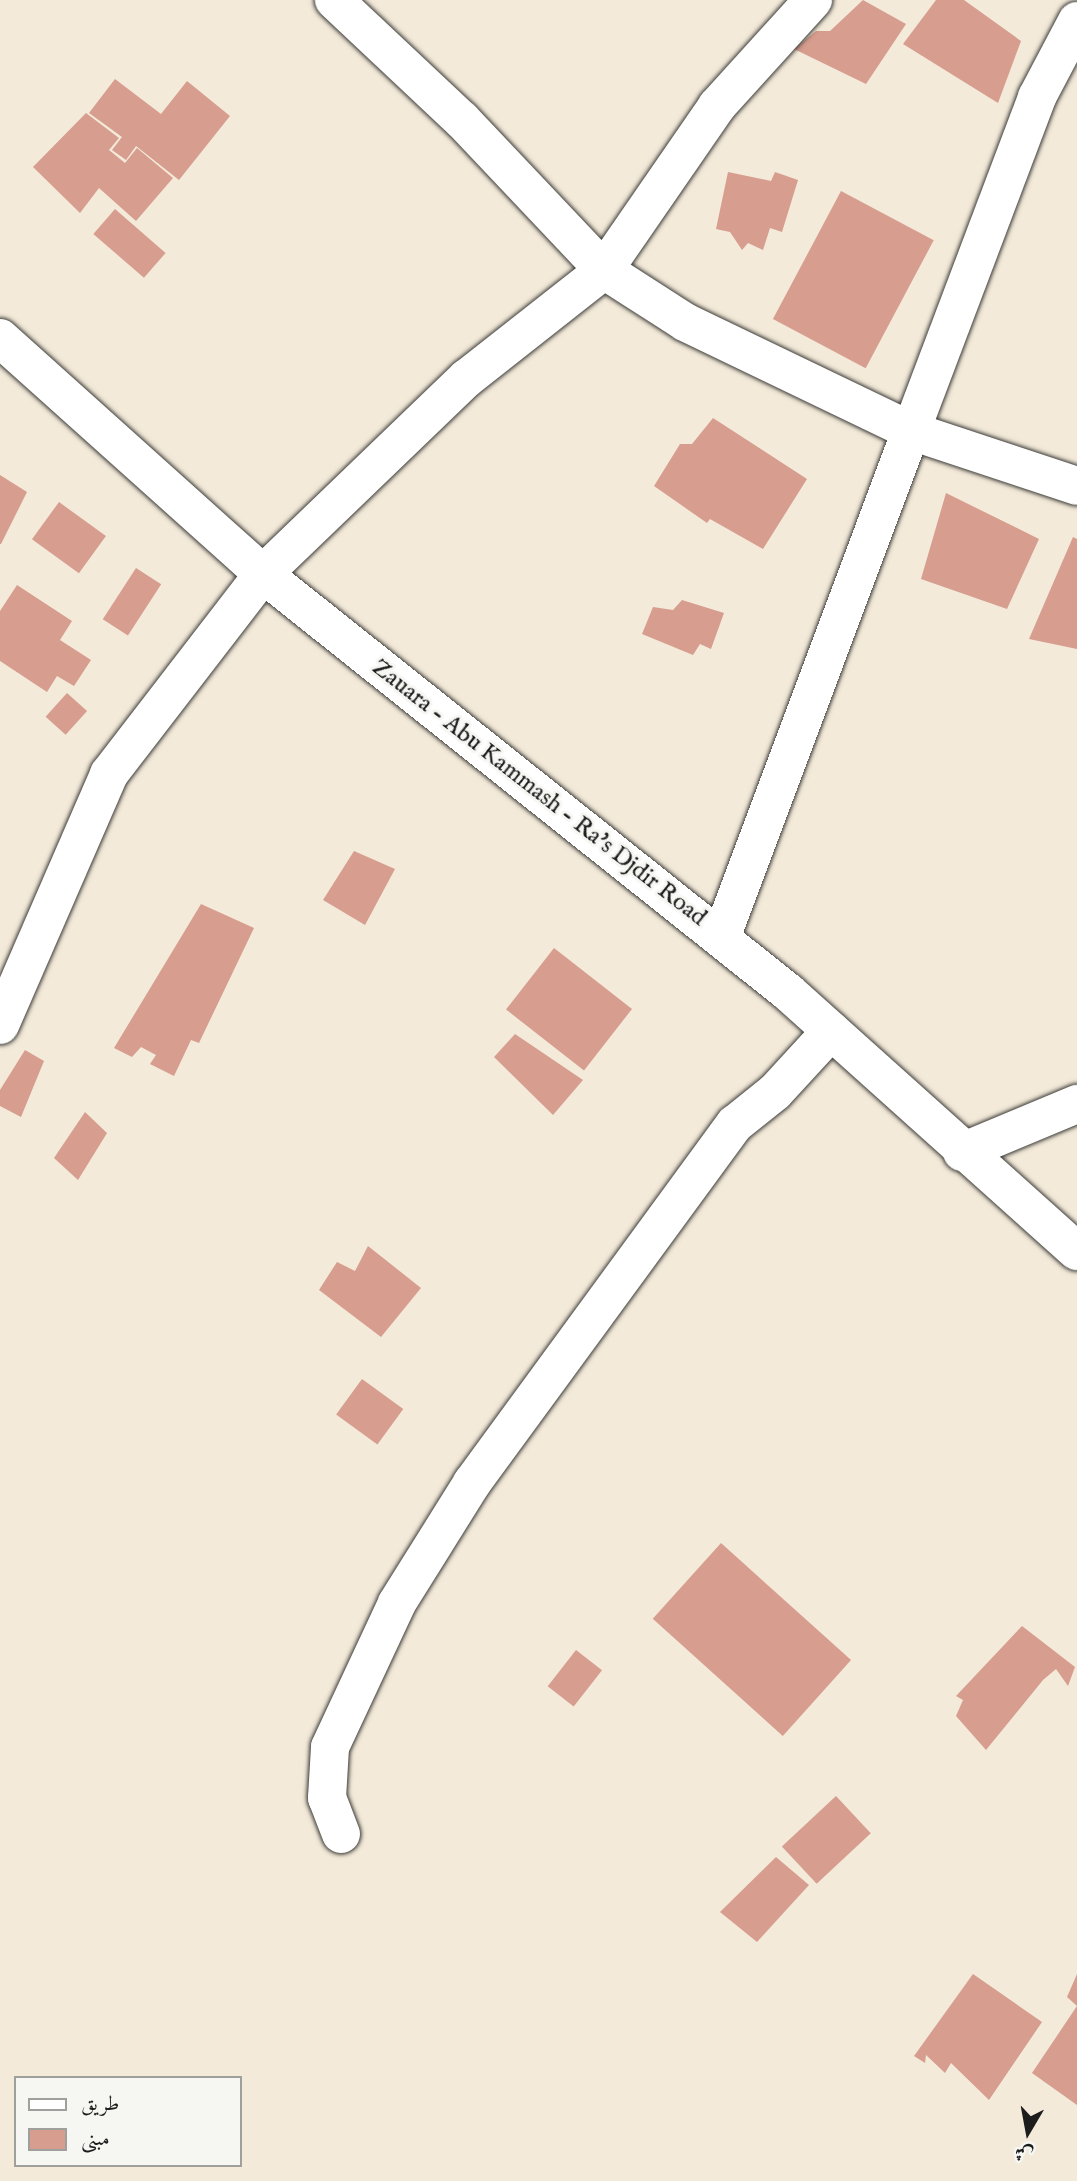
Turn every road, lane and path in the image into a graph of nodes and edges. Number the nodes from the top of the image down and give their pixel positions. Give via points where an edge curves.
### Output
1 (334, 0) edge
2 (813, 0) edge
3 (1077, 21) edge
4 (604, 270) junction
5 (0, 338) edge
6 (911, 430) junction
7 (1077, 486) edge
8 (263, 574) junction
9 (721, 938) junction
10 (0, 1026) edge
11 (831, 1031) junction
12 (1077, 1104) edge
13 (962, 1152) junction
14 (1077, 1251) edge
15 (341, 1834) dead end

1 - 4 street via 462,120
2 - 4 street via 717,106
3 - 6 street via 1037,97
4 - 6 street via 685,323
4 - 8 street via 467,378
5 - 8 street, Zauara - Abu Kammash - Ra's Djdir Road
6 - 7 street
6 - 9 street
8 - 9 street, Zauara - Abu Kammash - Ra's Djdir Road
8 - 10 street via 109,774
9 - 11 street, Zauara - Abu Kammash - Ra's Djdir Road
11 - 13 street, Zauara - Abu Kammash - Ra's Djdir Road
11 - 15 street via 775,1093 735,1124 472,1483 397,1603 330,1748 327,1798
12 - 13 street
13 - 14 street, Zauara - Abu Kammash - Ra's Djdir Road

